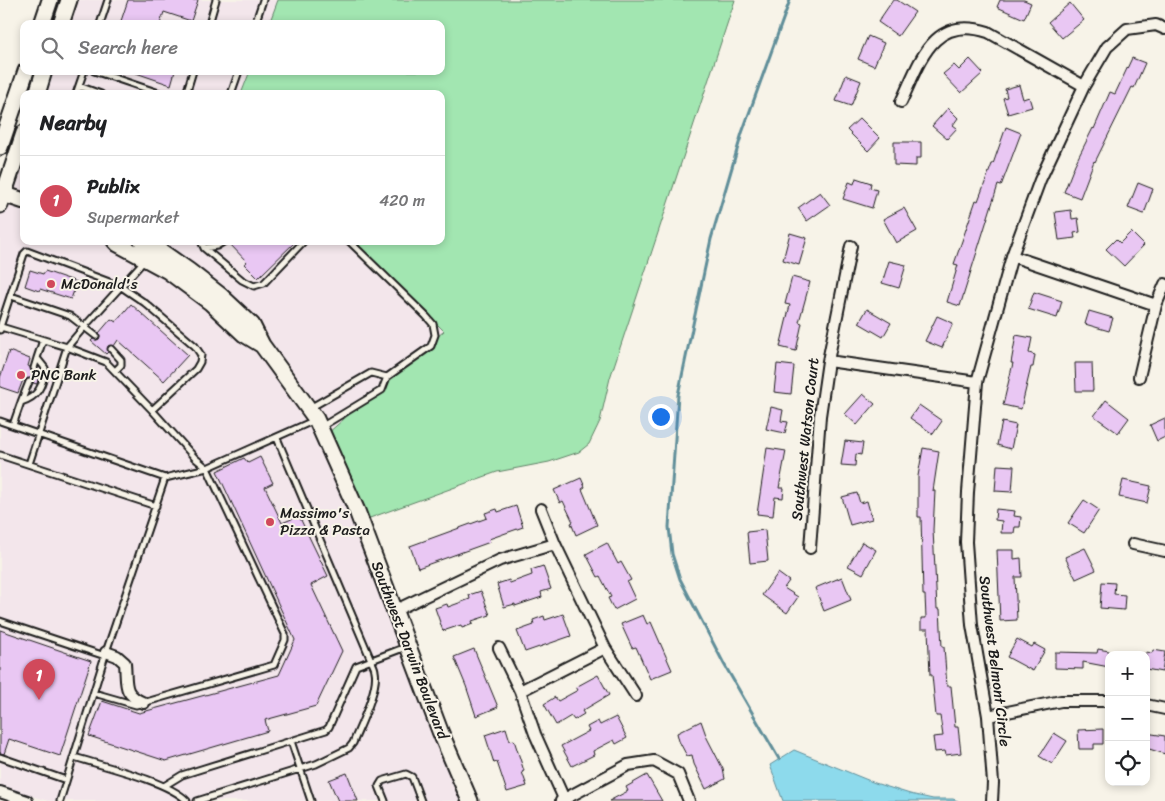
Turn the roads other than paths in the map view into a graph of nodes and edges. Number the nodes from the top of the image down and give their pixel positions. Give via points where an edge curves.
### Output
1 (50, 0) edge
2 (69, 0) edge
3 (108, 0) edge
4 (216, 0) edge
5 (263, 0) edge
6 (43, 20) edge
7 (62, 20) edge
8 (101, 20) edge
9 (210, 20) edge
10 (256, 20) edge
11 (1165, 29) edge
12 (25, 75) edge
13 (43, 75) edge
14 (83, 75) edge
15 (106, 75) edge
16 (192, 75) edge
17 (238, 75) edge
18 (79, 86) junction
19 (1084, 86) junction
20 (38, 90) edge
21 (78, 90) edge
22 (90, 90) edge
23 (150, 90) edge
24 (187, 90) edge
25 (232, 90) edge
26 (901, 102) dead end
27 (20, 144) edge
28 (0, 147) edge
29 (1, 197) edge
30 (20, 200) edge
31 (120, 245) edge
32 (203, 245) edge
33 (219, 245) edge
34 (300, 245) edge
35 (353, 245) edge
36 (160, 246) edge
37 (851, 246) dead end
38 (204, 248) junction
39 (1012, 256) junction
40 (146, 259) junction
41 (1165, 284) edge
42 (120, 286) junction
43 (11, 296) junction
44 (1156, 305) junction
45 (85, 326) junction
46 (0, 328) edge
47 (96, 336) dead end
48 (43, 340) junction
49 (262, 345) junction
50 (67, 347) junction
51 (111, 349) dead end
52 (37, 358) junction
53 (828, 362) junction
54 (34, 368) dead end
55 (115, 371) junction
56 (387, 377) junction
57 (1139, 377) dead end
58 (28, 382) dead end
59 (977, 382) junction
60 (21, 402) junction
61 (152, 410) junction
62 (314, 419) junction
63 (0, 421) edge
64 (13, 426) junction
65 (39, 434) junction
66 (278, 438) junction
67 (0, 455) edge
68 (29, 464) junction
69 (207, 468) junction
70 (165, 478) junction
71 (156, 506) junction
72 (542, 509) dead end
73 (555, 544) junction
74 (1133, 544) dead end
75 (810, 548) dead end
76 (1165, 551) edge
77 (396, 610) junction
78 (0, 621) edge
79 (409, 646) junction
80 (499, 648) dead end
81 (605, 648) junction
82 (106, 654) junction
83 (371, 660) junction
84 (520, 691) junction
85 (94, 693) junction
86 (636, 696) dead end
87 (1105, 701) edge
88 (144, 703) junction
89 (1150, 706) edge
90 (1165, 709) edge
91 (988, 716) junction
92 (292, 741) junction
93 (74, 757) junction
94 (0, 758) edge
95 (300, 768) junction
96 (66, 780) junction
97 (164, 786) junction
98 (0, 792) edge
99 (28, 801) edge
100 (60, 801) edge
101 (187, 801) edge
102 (197, 801) edge
103 (311, 801) edge
104 (385, 801) edge
105 (421, 801) edge
106 (470, 801) edge
107 (564, 801) edge
108 (689, 801) edge
109 (992, 801) edge

1 - 6 street
2 - 7 street
3 - 8 lane
4 - 9 lane
5 - 10 lane
11 - 19 street, Southwest Belmont Circle via 1156,25 1127,29 1107,47
12 - 28 street
13 - 20 street
14 - 18 lane
15 - 23 lane
16 - 24 lane
17 - 25 lane
18 - 21 lane
18 - 22 lane
19 - 26 street via 988,32 962,27 931,43
19 - 39 street, Southwest Belmont Circle via 1040,180
27 - 29 street
29 - 30 street
31 - 40 street, Southwest Darwin Boulevard
32 - 38 lane
33 - 38 lane
34 - 38 lane via 264,283 254,286
35 - 56 lane via 433,324 435,335 431,346
36 - 49 street, Southwest Darwin Boulevard via 252,325
37 - 53 street, Southwest Watson Court
39 - 44 street
39 - 59 street, Southwest Belmont Circle
40 - 42 lane
40 - 49 street, Southwest Darwin Boulevard via 211,302 244,334
41 - 44 street
42 - 43 lane via 27,251
42 - 45 lane
42 - 61 lane via 145,303 195,346 201,355 196,370
43 - 45 lane via 70,316
43 - 46 lane
44 - 57 street
45 - 47 lane
45 - 50 lane
46 - 48 lane
48 - 50 lane
48 - 52 lane
49 - 62 street, Southwest Darwin Boulevard
50 - 55 lane via 106,362
50 - 65 lane
51 - 55 lane via 122,360
52 - 54 lane
52 - 60 lane via 45,368 44,377 32,399
53 - 59 street
53 - 75 street, Southwest Watson Court via 820,416
55 - 61 lane
56 - 62 lane via 382,390
56 - 62 lane via 371,372
58 - 60 lane
59 - 91 street, Southwest Belmont Circle via 966,542 972,625
60 - 64 lane
61 - 69 lane
62 - 66 lane
62 - 77 street, Southwest Darwin Boulevard via 357,510
63 - 64 lane
64 - 65 lane
65 - 68 lane
65 - 70 lane
66 - 69 lane
66 - 83 lane
67 - 68 lane
68 - 71 lane
69 - 70 lane
69 - 88 lane via 285,640 274,666
70 - 71 lane
71 - 82 lane
72 - 73 street
73 - 77 street via 500,560
73 - 81 street
74 - 76 street
77 - 79 street, Southwest Darwin Boulevard
78 - 82 lane
79 - 83 lane
79 - 106 street, Southwest Darwin Boulevard
80 - 84 street
81 - 84 street
81 - 86 street
82 - 85 lane
82 - 88 street via 117,656 125,663 128,692
83 - 92 lane via 356,666 329,727
83 - 95 lane via 376,672 375,681 353,743 332,757
84 - 107 street
85 - 88 lane via 136,705
85 - 93 lane
87 - 91 street via 1061,701
89 - 90 street
91 - 109 street, Southwest Belmont Circle via 994,783
92 - 95 lane
92 - 97 lane via 182,775
93 - 96 lane
93 - 97 lane
94 - 96 lane
95 - 102 lane
95 - 103 lane
96 - 100 lane
97 - 101 lane
98 - 99 street
104 - 105 lane via 379,786 382,781 406,774 412,777
107 - 108 street via 628,765 654,761 678,774

